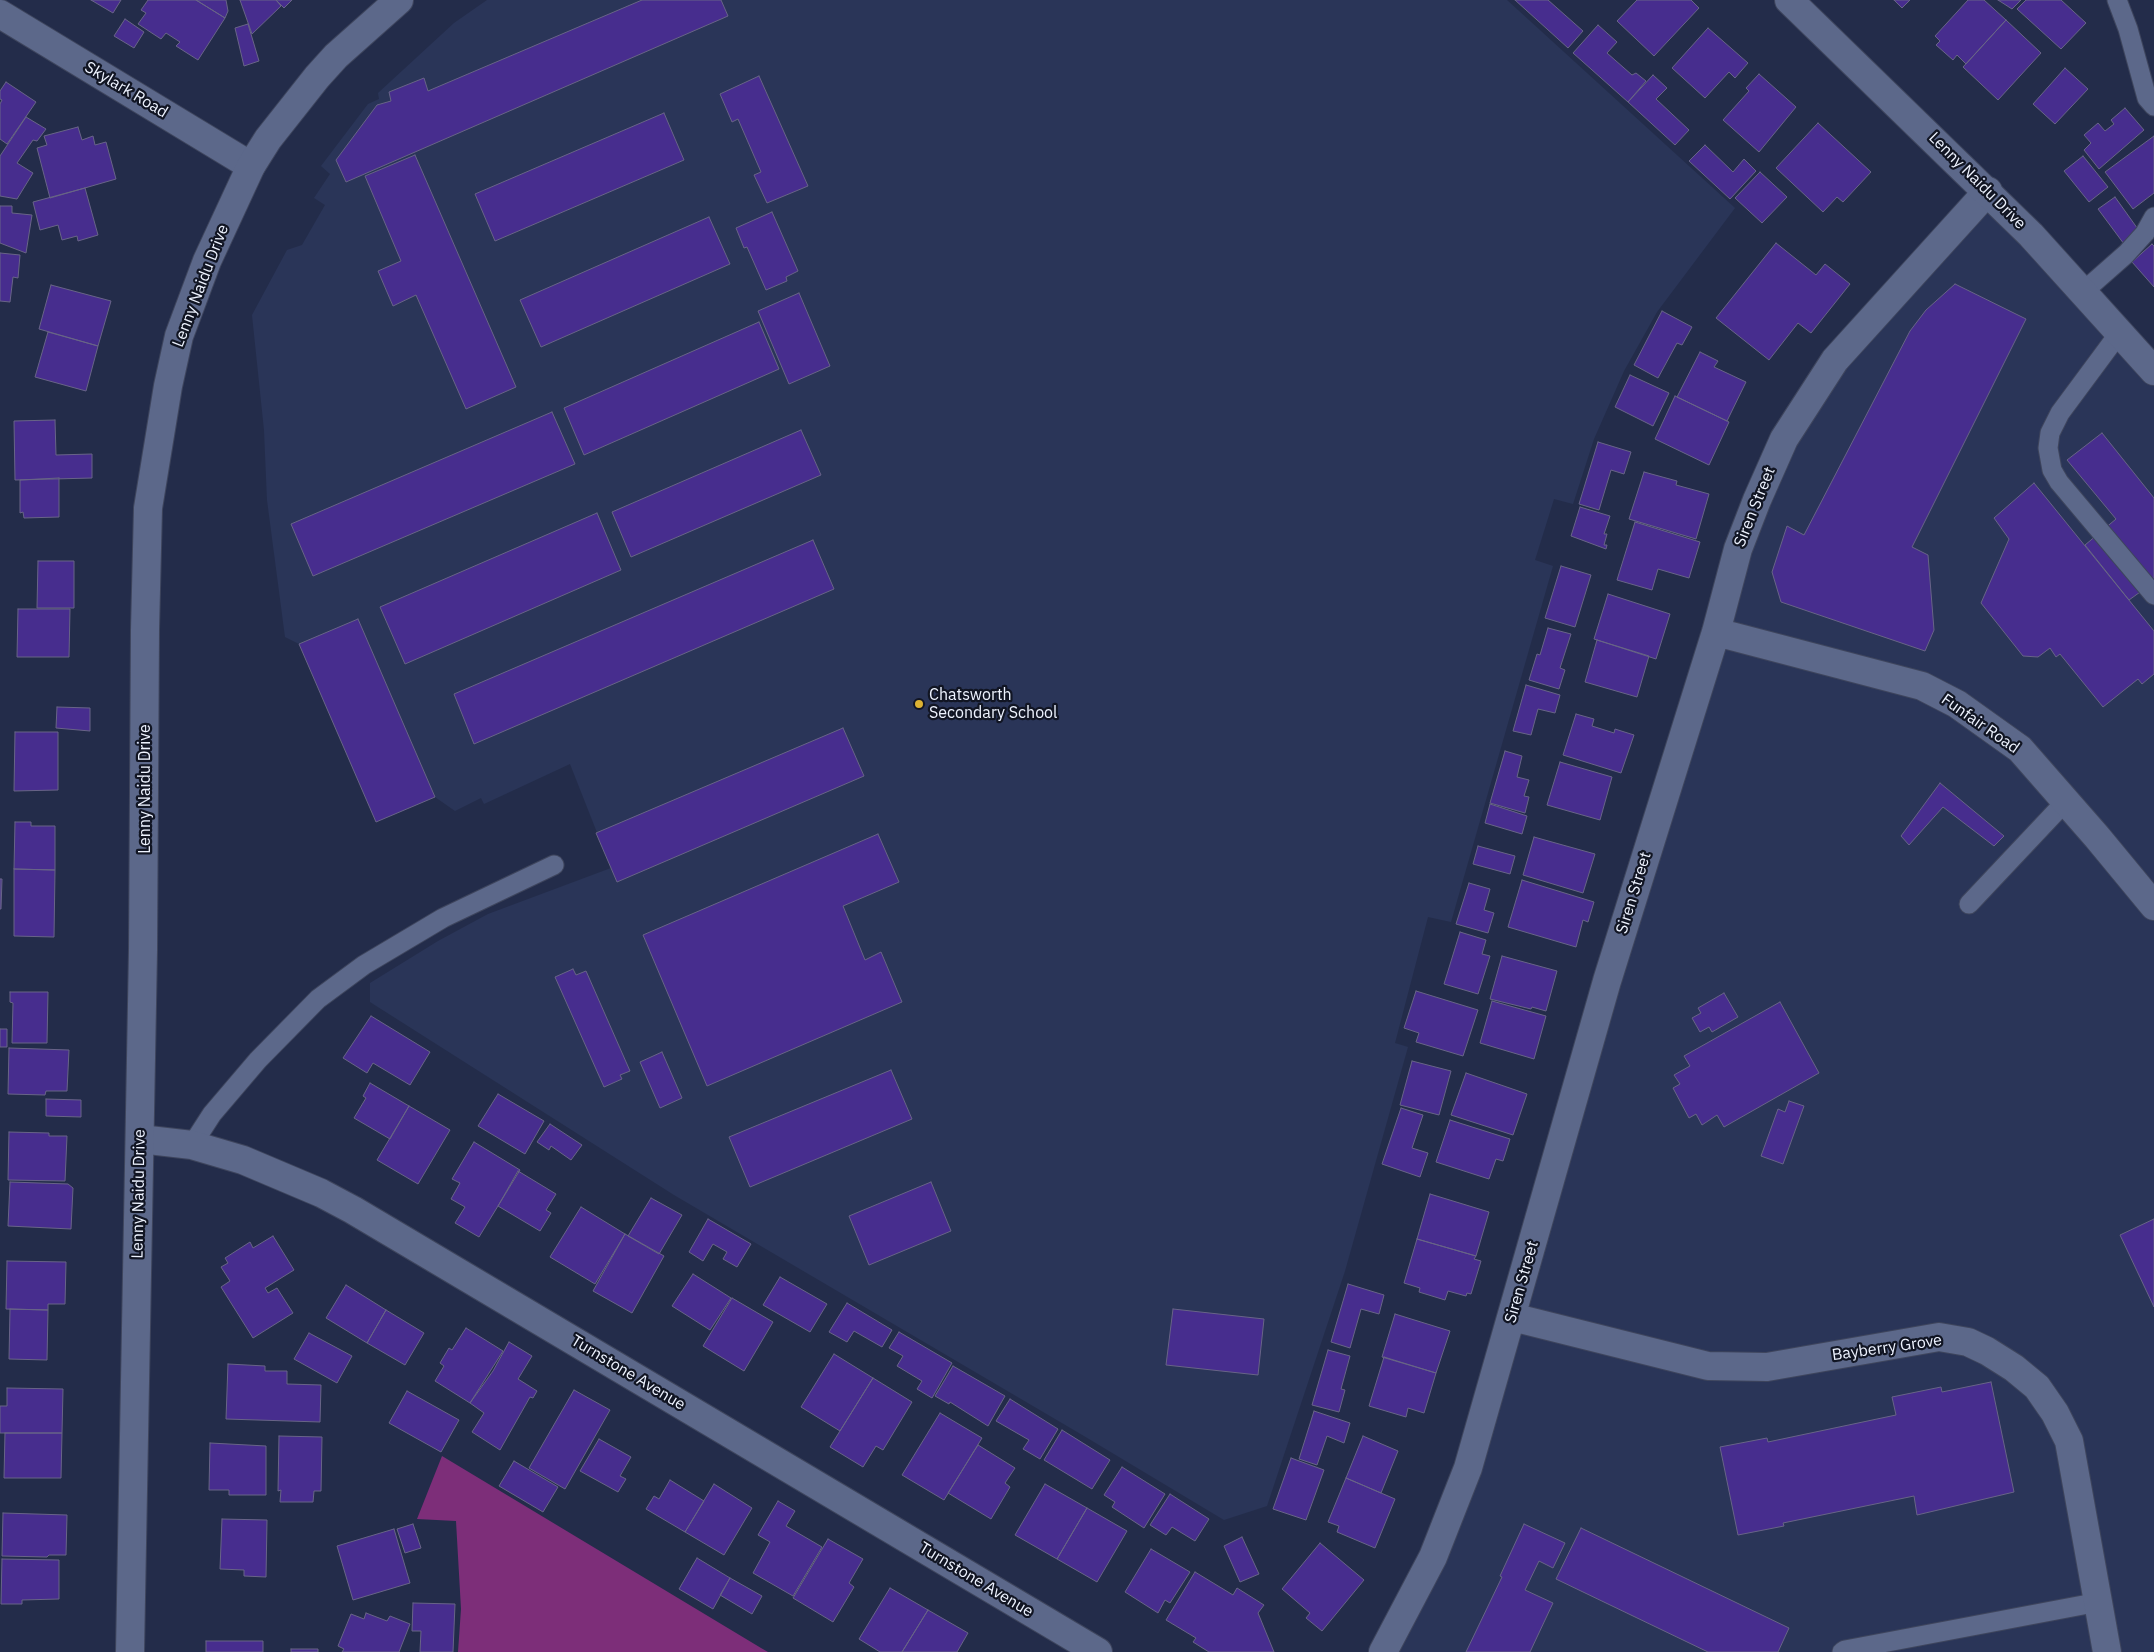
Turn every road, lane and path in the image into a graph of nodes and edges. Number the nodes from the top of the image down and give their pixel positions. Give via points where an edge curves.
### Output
1 (399, 0) edge
2 (1790, 0) edge
3 (2117, 0) edge
4 (0, 14) edge
5 (2154, 106) edge
6 (251, 166) junction
7 (1988, 191) junction
8 (2154, 217) edge
9 (2084, 292) junction
10 (2120, 332) junction
11 (2154, 372) edge
12 (2154, 595) edge
13 (1716, 632) junction
14 (2066, 801) junction
15 (554, 865) dead end
16 (1969, 904) dead end
17 (2154, 906) edge
18 (140, 1139) junction
19 (192, 1145) junction
20 (1512, 1317) junction
21 (2099, 1602) junction
22 (130, 1652) edge
23 (1098, 1652) edge
24 (1384, 1652) edge
25 (1842, 1652) edge
26 (2107, 1652) edge

1 - 6 street, Lenny Naidu Drive via 317,77
2 - 7 street, Lenny Naidu Drive
3 - 5 lane via 2147,98
4 - 6 street, Skylark Road
6 - 18 street, Lenny Naidu Drive via 207,261 179,336 148,508
7 - 9 street, Lenny Naidu Drive
7 - 13 street, Siren Street via 1835,360 1804,404 1784,439 1738,549
8 - 9 lane via 2126,254
9 - 10 street, Lenny Naidu Drive
10 - 11 street, Lenny Naidu Drive
10 - 12 lane via 2060,412 2050,433 2048,448 2052,470 2059,482
13 - 14 street, Funfair Road via 1922,686 1957,704 2020,749
13 - 20 street, Siren Street via 1607,982
14 - 16 lane
14 - 17 street, Funfair Road
15 - 19 lane via 443,918 364,966 318,1000 258,1060 212,1114
18 - 19 street, Turnstone Avenue
18 - 22 street, Lenny Naidu Drive
19 - 23 street, Turnstone Avenue via 261,1167 353,1210
20 - 21 street, Bayberry Grove via 1708,1366 1767,1367 1939,1337 1968,1342 1987,1351 2037,1387 2056,1413 2069,1441
20 - 24 street, Siren Street via 1468,1468 1433,1558
21 - 25 lane
21 - 26 street, Bayberry Grove

